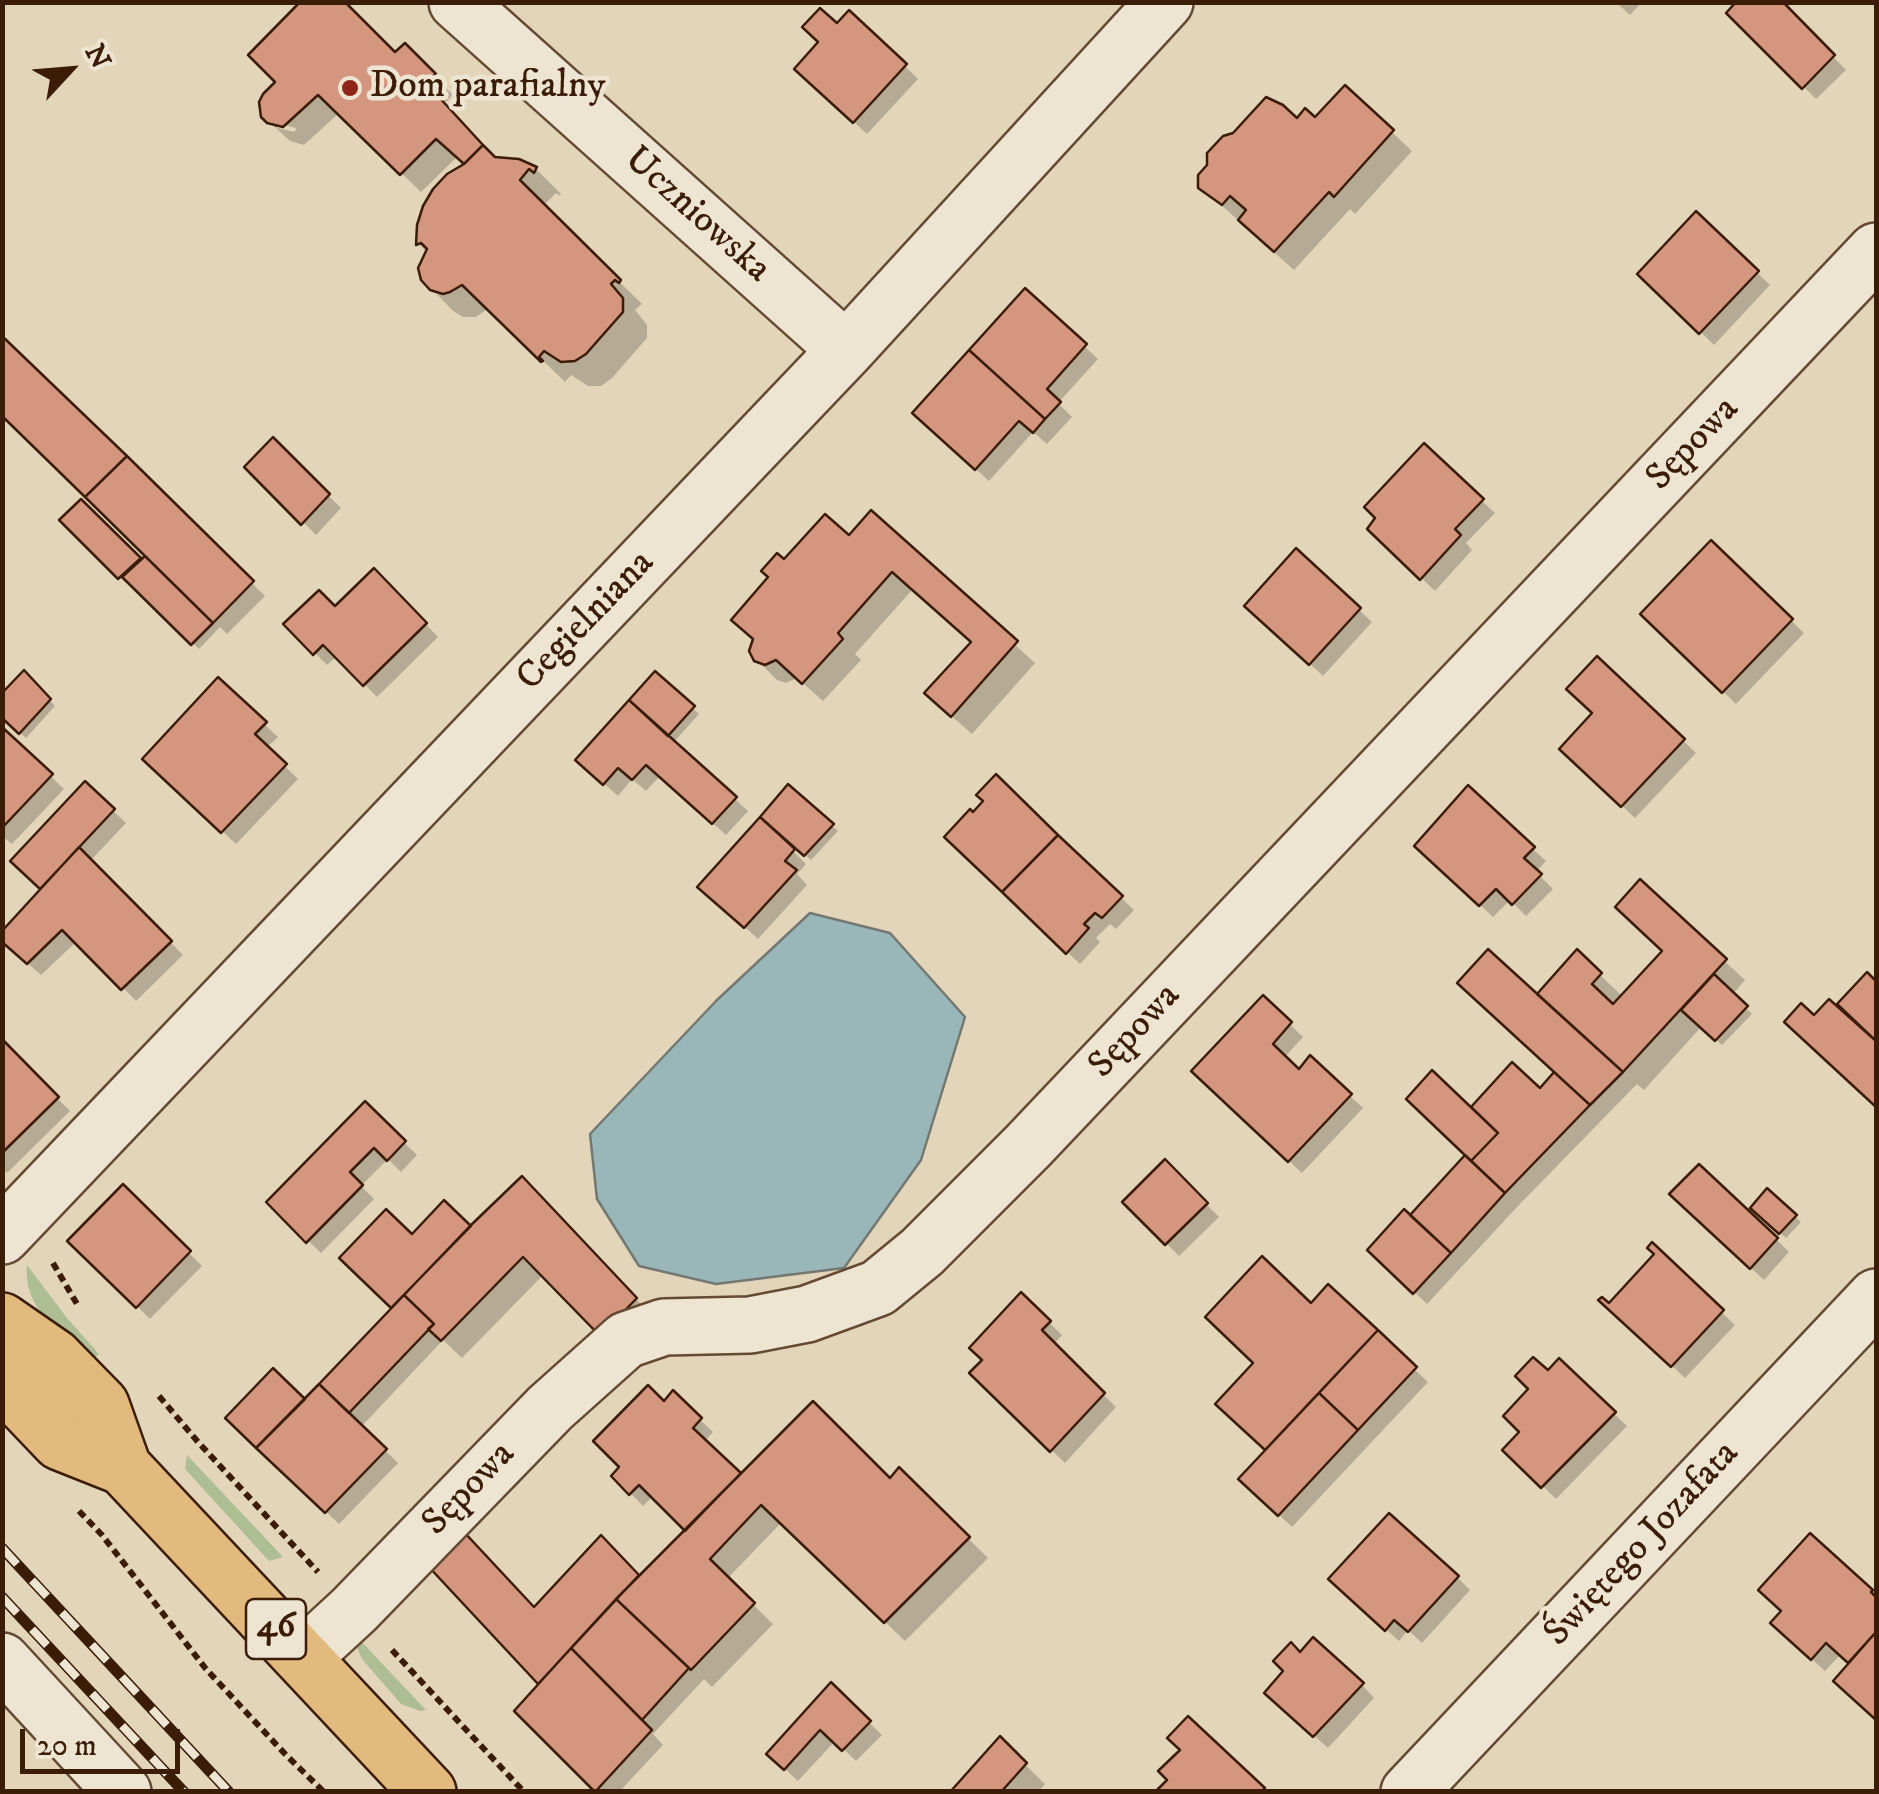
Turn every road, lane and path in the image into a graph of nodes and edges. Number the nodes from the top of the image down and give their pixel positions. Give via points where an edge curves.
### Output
1 (457, 2) edge
2 (1165, 2) edge
3 (1876, 251) edge
4 (846, 350) junction
5 (26, 1247) edge
6 (1876, 1297) edge
7 (78, 1306) dead end
8 (2, 1321) edge
9 (2, 1376) edge
10 (155, 1391) dead end
11 (122, 1467) junction
12 (75, 1507) dead end
13 (354, 1610) junction
14 (303, 1657) junction
15 (2, 1661) edge
16 (123, 1792) edge
17 (324, 1792) edge
18 (428, 1792) edge
19 (524, 1792) edge
20 (1409, 1792) edge

1 - 4 street, Uczniowska
2 - 4 street, Cegielniana
3 - 13 street, Sępowa via 922,1252 878,1288 806,1314 750,1325 664,1327 626,1340 550,1408
4 - 5 street, Cegielniana
5 - 7 path
6 - 20 street, Świętego Jozafata
8 - 11 main road, 46 via 54,1357 100,1405
9 - 11 main road, 46 via 60,1442
10 - 13 path
11 - 14 main road, 46
12 - 17 path via 206,1668
13 - 14 street, Sępowa
13 - 19 path
14 - 18 main road, 46
15 - 16 street

